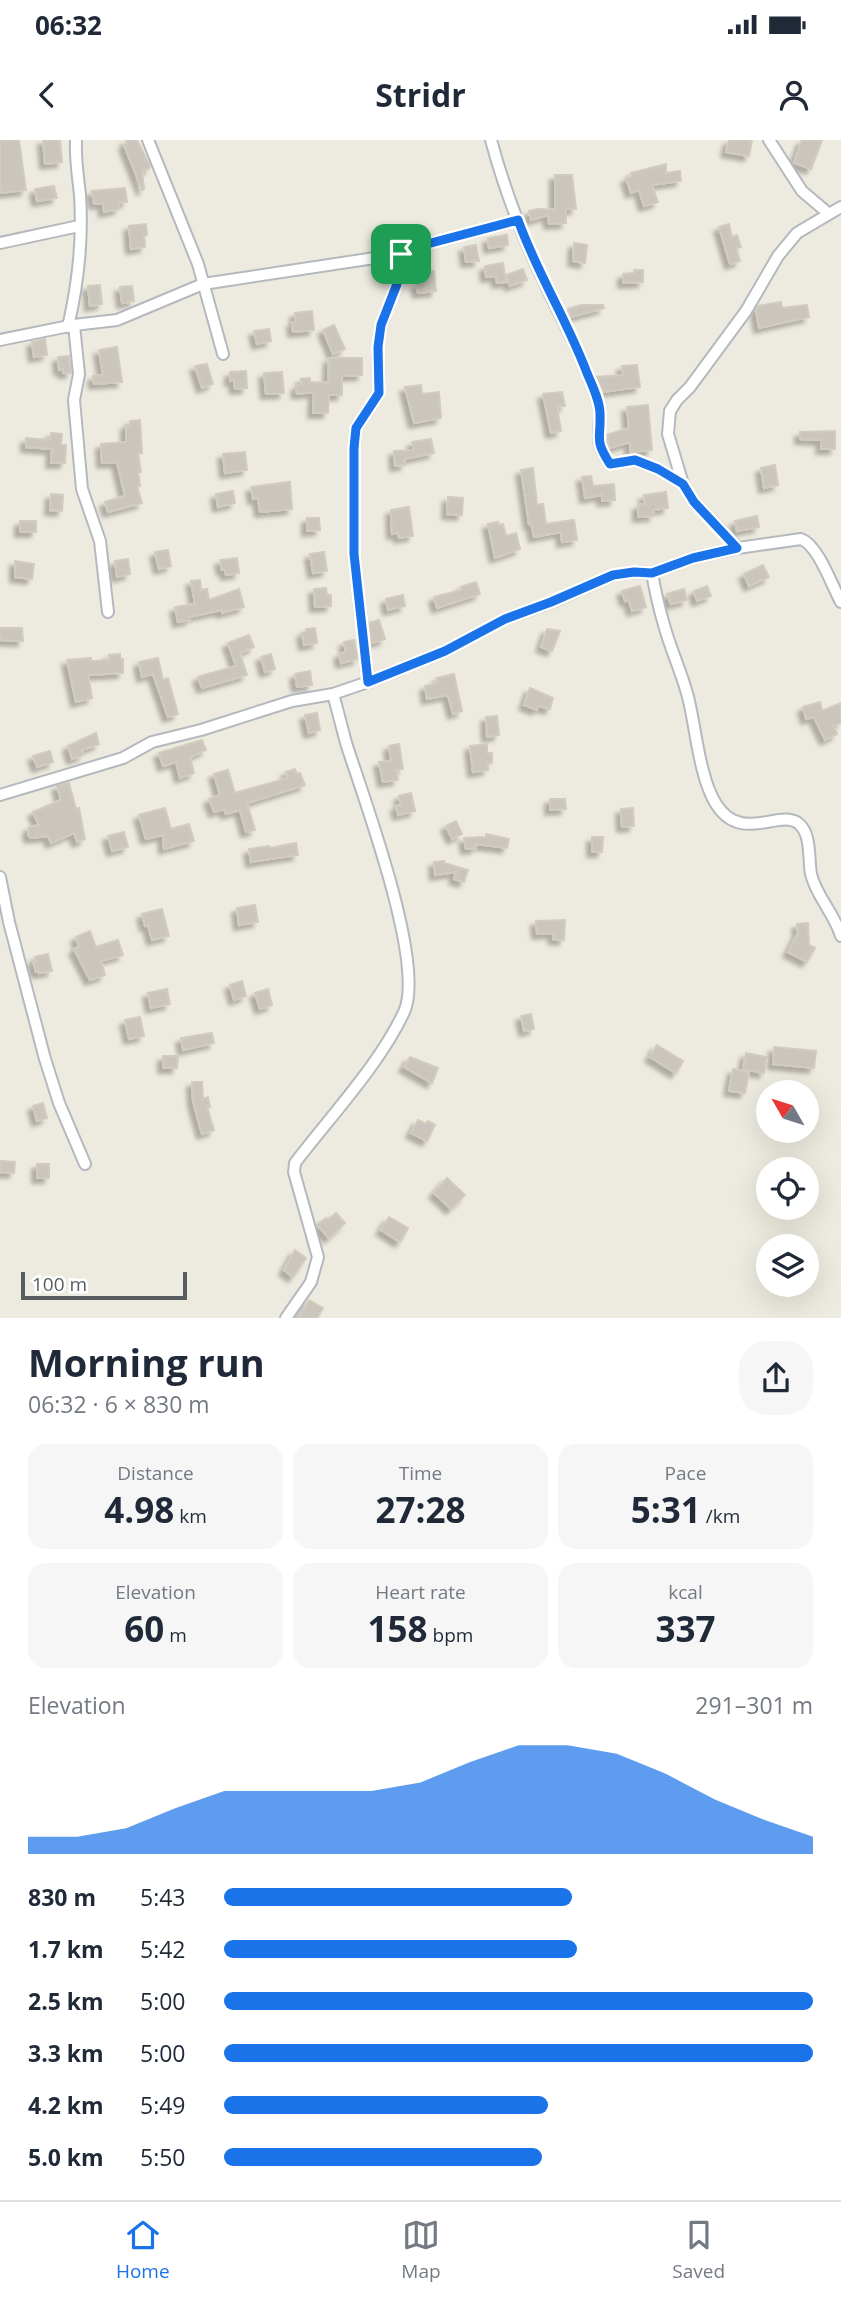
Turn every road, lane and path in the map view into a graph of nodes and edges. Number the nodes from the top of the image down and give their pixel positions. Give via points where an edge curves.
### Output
1 (76, 140) edge
2 (148, 140) edge
3 (491, 140) edge
4 (769, 140) edge
5 (841, 207) edge
6 (829, 214) junction
7 (518, 220) junction
8 (79, 226) junction
9 (0, 243) edge
10 (401, 254) junction
11 (203, 284) junction
12 (71, 326) junction
13 (0, 340) edge
14 (223, 354) dead end
15 (683, 484) junction
16 (737, 548) junction
17 (652, 573) junction
18 (841, 602) edge
19 (108, 612) dead end
20 (368, 682) junction
21 (333, 694) junction
22 (0, 794) edge
23 (0, 877) edge
24 (841, 936) edge
25 (85, 1164) dead end
26 (286, 1318) edge

1 - 8 street
2 - 11 street
3 - 7 street
4 - 6 street via 802,191
5 - 6 street
6 - 15 street via 797,233 778,256 746,311 670,411 668,434
7 - 10 street
7 - 15 street via 587,372 601,412 597,438 601,450 610,464 635,460
8 - 9 street
8 - 12 street via 80,260
10 - 11 street
10 - 20 street via 397,284 381,325 379,393 356,428 354,448 354,554
11 - 12 street via 117,320
11 - 14 street
12 - 13 street
12 - 19 street via 79,374 74,400 82,489 100,541
15 - 16 street
16 - 17 street
16 - 18 street via 807,541
17 - 20 street via 613,575
17 - 24 street via 715,804 737,822 756,825 790,820 800,824 815,888
20 - 21 street
21 - 22 street via 292,701 152,742 123,758
21 - 26 street via 395,895 409,996 405,1011 377,1056 295,1163 318,1257 311,1282
23 - 25 street via 59,1103

